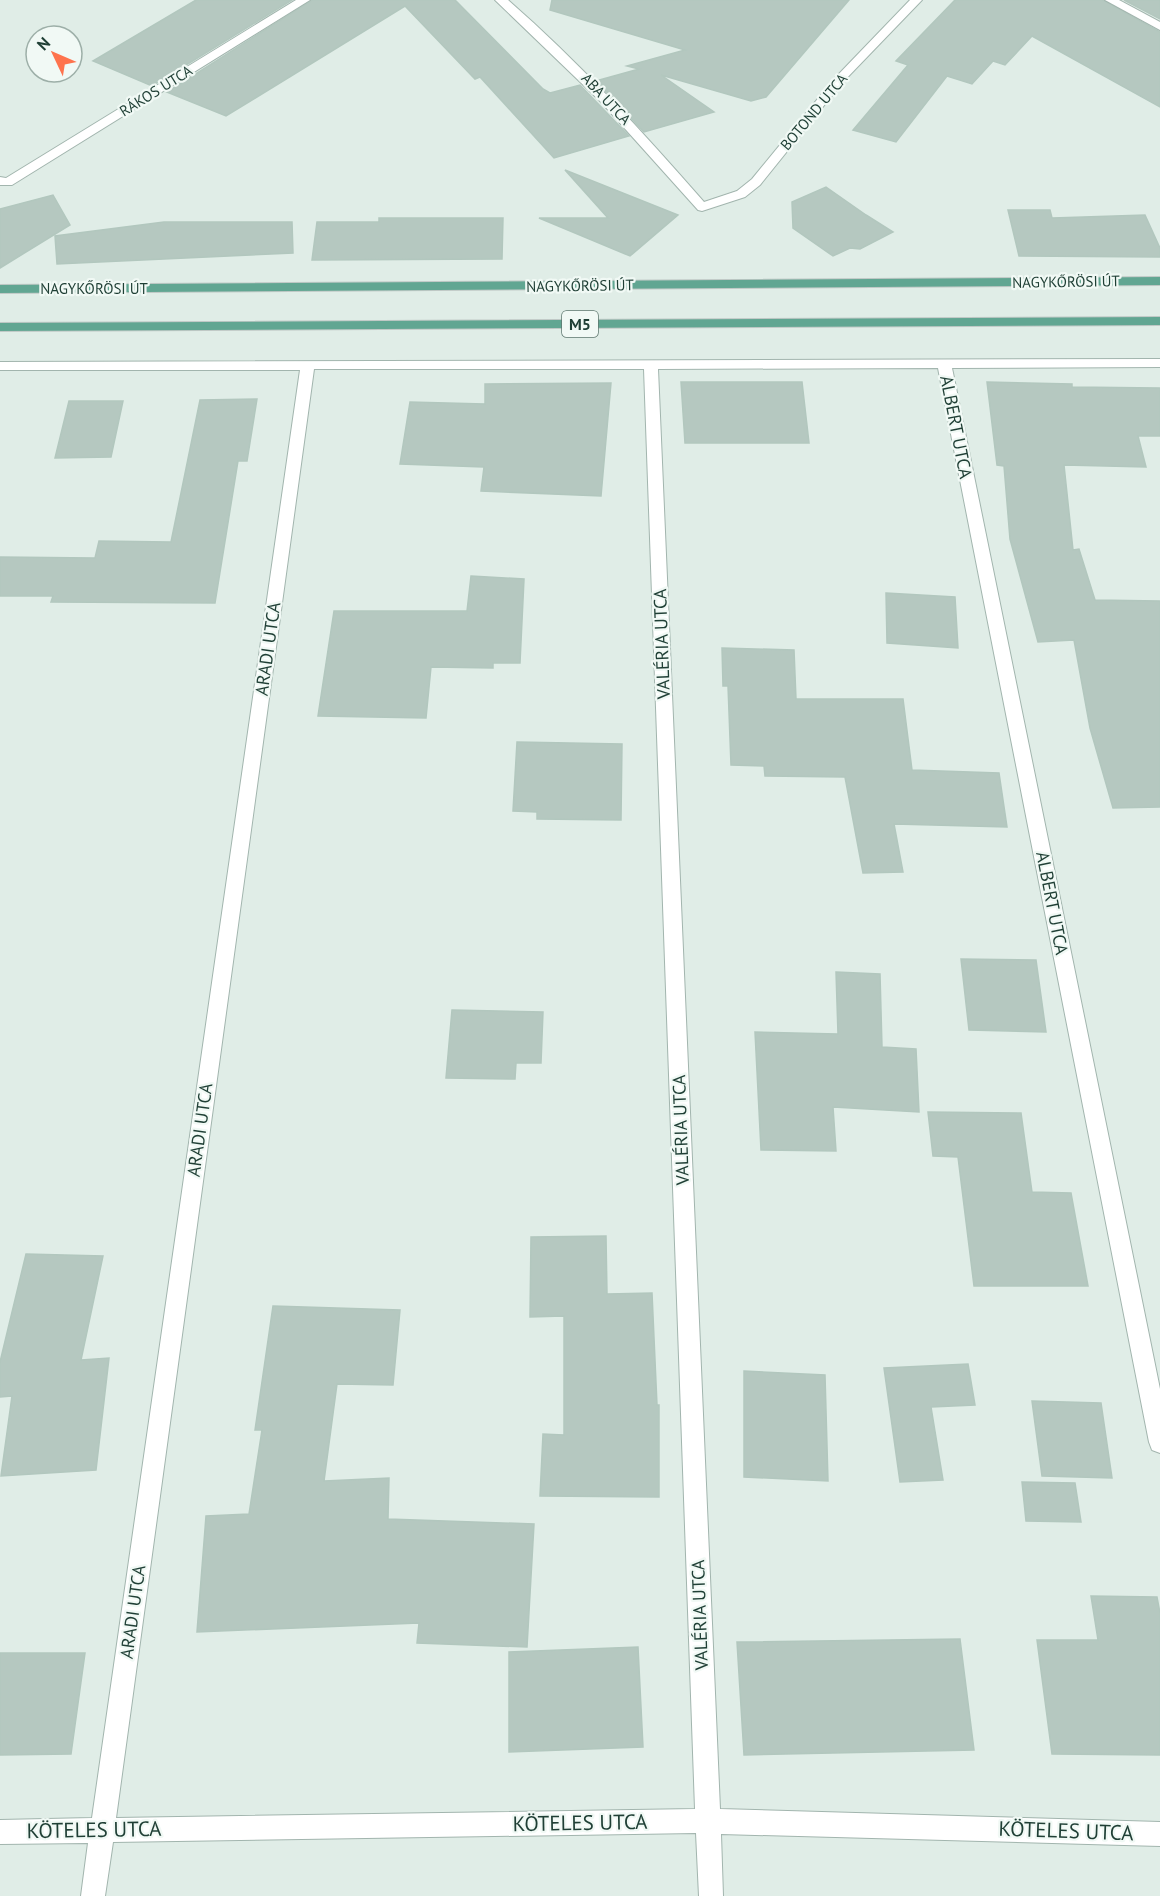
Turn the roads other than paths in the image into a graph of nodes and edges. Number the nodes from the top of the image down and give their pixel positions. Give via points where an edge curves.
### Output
1 (304, 0) edge
2 (501, 0) edge
3 (916, 0) edge
4 (1111, 0) edge
5 (1160, 27) edge
6 (4, 181) edge
7 (702, 207) joint
8 (1160, 281) edge
9 (0, 289) edge
10 (1160, 321) edge
11 (0, 327) edge
12 (1160, 363) edge
13 (651, 364) junction
14 (944, 364) junction
15 (308, 365) junction
16 (0, 366) edge
17 (1160, 1442) edge
18 (709, 1821) junction
19 (102, 1830) junction
20 (0, 1832) edge
21 (1160, 1834) edge
22 (93, 1896) edge
23 (711, 1896) edge

1 - 6 street, RÁKOS UTCA
2 - 7 street, ABA UTCA via 550,41
3 - 7 street, BOTOND UTCA via 838,81 756,182 741,194
4 - 5 street
8 - 9 main road, NAGYKŐRÖSI ÚT / M5
10 - 11 main road, M5
12 - 14 street
13 - 14 street
13 - 15 street
13 - 18 street, VALÉRIA UTCA
14 - 17 street, ALBERT UTCA
15 - 16 street
15 - 19 street, ARADI UTCA
18 - 19 street, KÖTELES UTCA
18 - 21 street, KÖTELES UTCA
18 - 23 street, VALÉRIA UTCA
19 - 20 street, KÖTELES UTCA
19 - 22 street, ARADI UTCA

